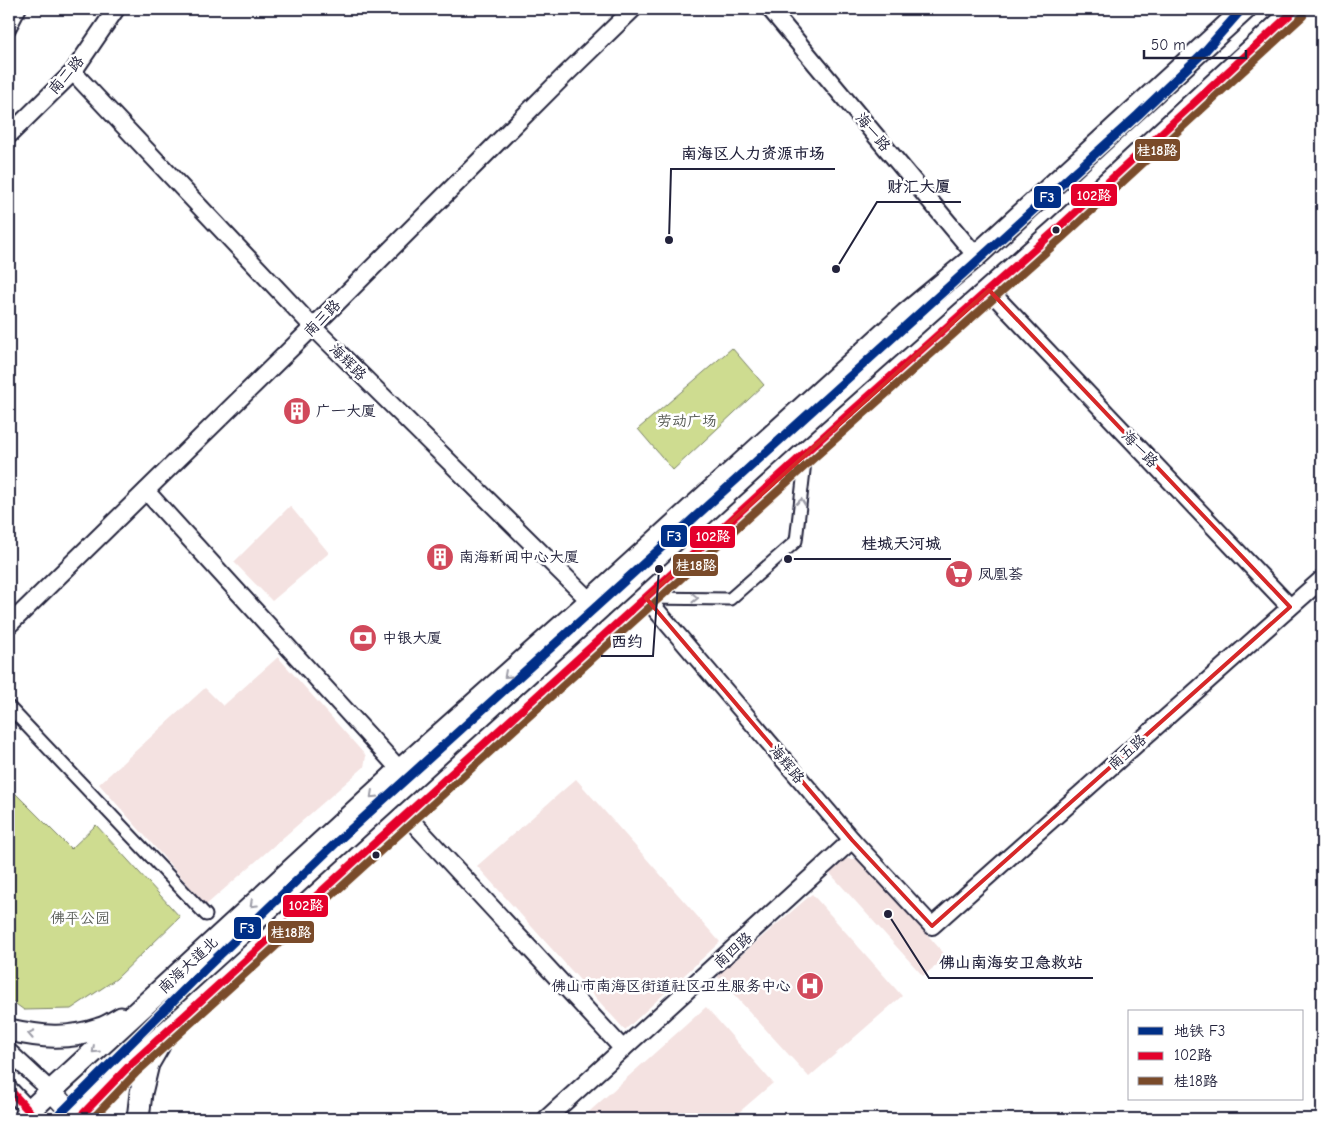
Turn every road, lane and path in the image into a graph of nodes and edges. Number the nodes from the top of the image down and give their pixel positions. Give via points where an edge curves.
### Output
1 (20, 9) edge
2 (116, 9) edge
3 (633, 9) edge
4 (770, 9) edge
5 (1245, 9) edge
6 (1296, 9) edge
7 (9, 30) edge
8 (73, 72) junction
9 (9, 134) edge
10 (976, 256) junction
11 (989, 290) junction
12 (313, 327) junction
13 (807, 452) junction
14 (146, 491) junction
15 (1322, 579) edge
16 (646, 598) junction
17 (590, 601) junction
18 (1290, 607) junction
19 (9, 625) edge
20 (9, 707) edge
21 (400, 770) junction
22 (406, 815) junction
23 (852, 840) junction
24 (206, 915) dead end
25 (932, 926) joint
26 (143, 1006) junction
27 (9, 1030) edge
28 (167, 1032) junction
29 (623, 1049) junction
30 (9, 1052) edge
31 (9, 1089) edge
32 (51, 1091) junction
33 (30, 1117) edge
34 (77, 1119) edge
35 (138, 1119) edge
36 (546, 1119) edge

1 - 7 street
2 - 8 street, 南二路
3 - 12 street, 南三路
4 - 10 street, 海一路
5 - 10 highway, 南海大道北
6 - 11 highway
8 - 9 street, 南二路
8 - 12 street, 海辉路
10 - 17 highway, 南海大道北 via 906,314
11 - 13 highway
11 - 18 street, 海一路
12 - 14 street, 南三路
12 - 17 street, 海辉路
13 - 16 highway
16 -> 13 street via 730,599 796,541
14 - 19 street, 南三路
14 - 21 street
15 - 18 street, 南五路
16 - 22 highway
16 - 23 street, 海辉路
17 -> 21 highway, 南海大道北
18 - 25 street, 南五路
20 - 24 street
21 -> 26 highway, 南海大道北
22 - 28 highway
22 - 29 street
23 - 25 street, 海辉路
23 - 29 street, 南四路
26 -> 27 highway via 101,1029 69,1036 38,1036
26 -> 32 highway, 南海大道北
28 - 34 highway
28 - 35 highway via 148,1064
29 - 36 street, 南四路
30 - 32 street
31 - 33 street
32 - 33 highway, 南海大道北
32 - 34 main road

